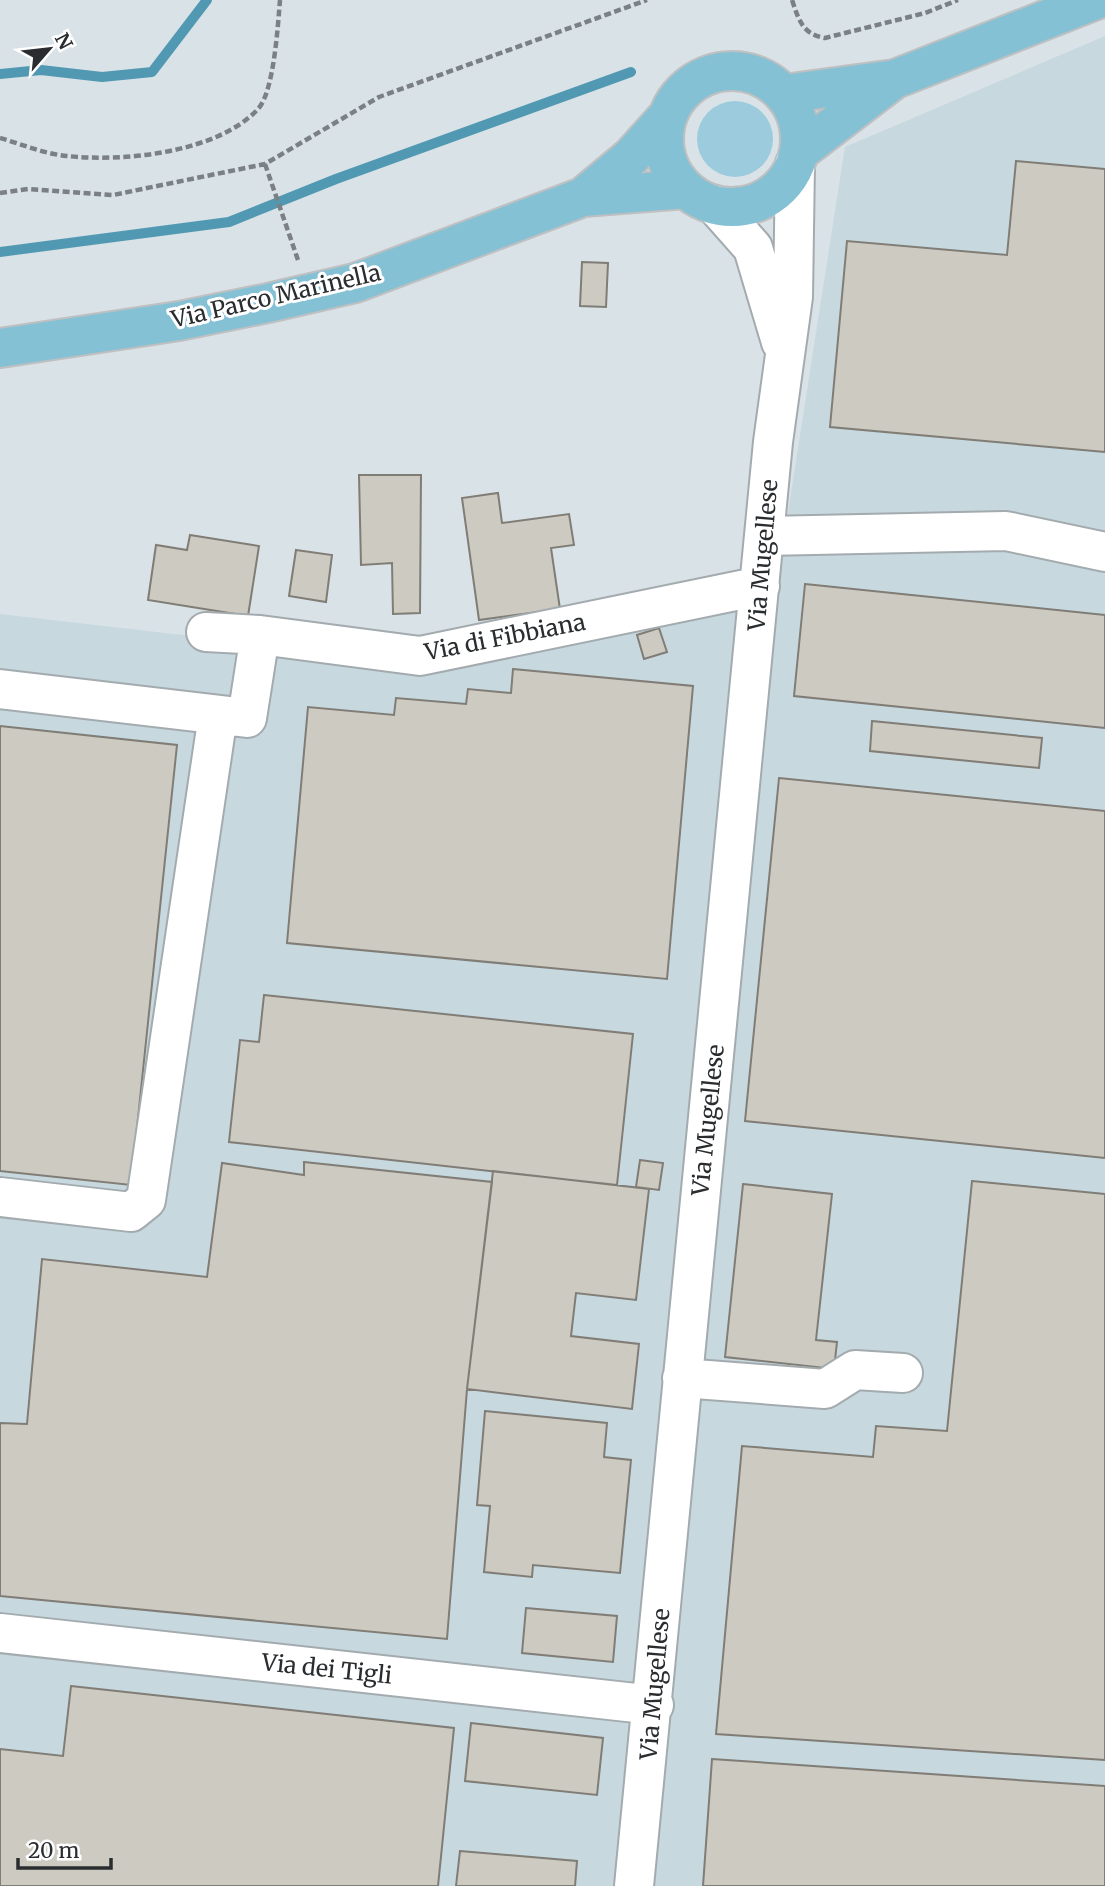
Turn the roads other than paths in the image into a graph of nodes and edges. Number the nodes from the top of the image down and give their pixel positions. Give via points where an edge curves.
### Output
1 (1096, 0) edge
2 (895, 79) junction
3 (784, 94) junction
4 (666, 118) junction
5 (797, 158) junction
6 (583, 197) junction
7 (701, 197) junction
8 (0, 348) edge
9 (784, 354) junction
10 (765, 536) junction
11 (1105, 552) edge
12 (760, 586) junction
13 (206, 632) dead end
14 (260, 635) junction
15 (0, 689) edge
16 (218, 715) junction
17 (0, 1197) edge
18 (902, 1373) dead end
19 (682, 1378) junction
20 (0, 1633) edge
21 (654, 1705) junction
22 (634, 1886) edge

1 - 2 main road
2 - 3 main road
2 - 5 main road
3 - 4 main road via 759,76 728,70 708,74 689,84
3 - 5 main road via 799,129
4 - 6 main road, Via Parco Marinella via 631,157
4 - 7 main road via 666,157 674,175
5 - 7 main road via 779,190 758,202 737,207
5 - 9 street, Via Mugellese via 793,297
6 - 7 main road, Via Parco Marinella
6 - 8 main road, Via Parco Marinella via 355,283 179,321
7 - 9 street, Via Mugellese via 753,248
9 - 10 street, Via Mugellese
10 - 11 street via 1006,531
10 - 12 street, Via Mugellese
12 - 14 street, Via di Fibbiana via 420,656
12 - 19 street, Via Mugellese
13 - 14 street, Via di Fibbiana
14 - 16 street via 247,718
15 - 16 street
16 - 17 street via 146,1200 131,1212
18 - 19 street via 855,1370 825,1389
19 - 21 street, Via Mugellese
20 - 21 street, Via dei Tigli
21 - 22 street, Via Mugellese

